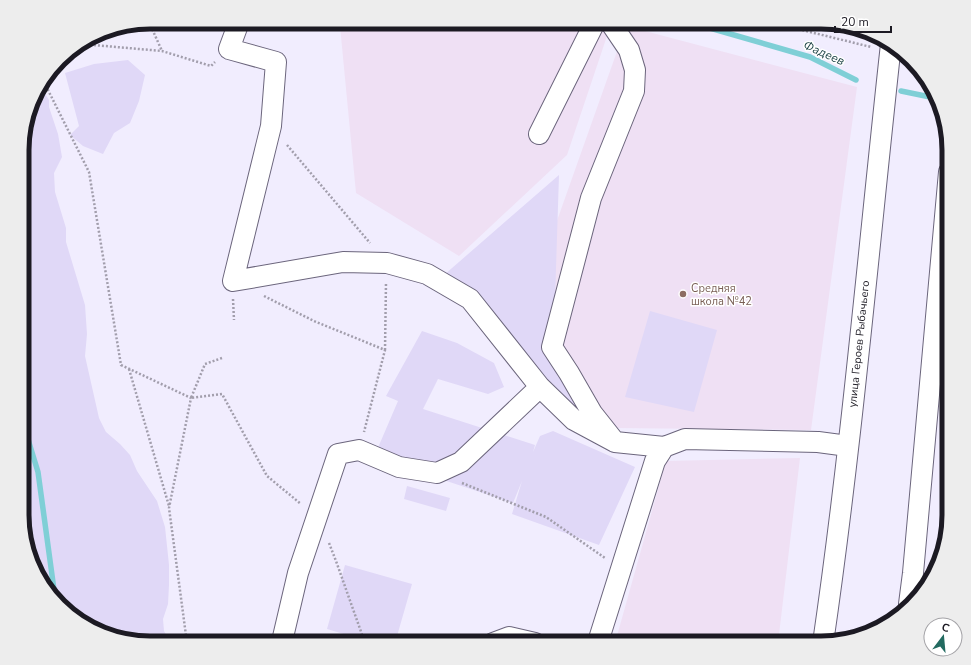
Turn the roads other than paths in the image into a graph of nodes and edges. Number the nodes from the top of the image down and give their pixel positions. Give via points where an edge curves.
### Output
1 (236, 29) edge
2 (592, 29) edge
3 (615, 29) edge
4 (890, 51) edge
5 (539, 134) dead end
6 (942, 250) edge
7 (540, 387) junction
8 (616, 442) junction
9 (848, 446) junction
10 (664, 447) junction
11 (910, 596) edge
12 (289, 636) edge
13 (600, 636) edge
14 (824, 636) edge

1 - 7 street via 229,49 276,62 271,126 234,281 343,262 387,263 427,274 470,299
2 - 5 street
3 - 8 street via 630,50 635,70 634,91 591,198 552,347 592,414
4 - 9 street, улица Героев Рыбачьего
6 - 11 street
7 - 8 street via 574,420
7 - 12 street via 460,462 437,473 399,467 359,450 338,454 298,573
8 - 10 street
9 - 10 street via 818,442 685,439
9 - 14 street, улица Героев Рыбачьего
10 - 13 street via 655,461

